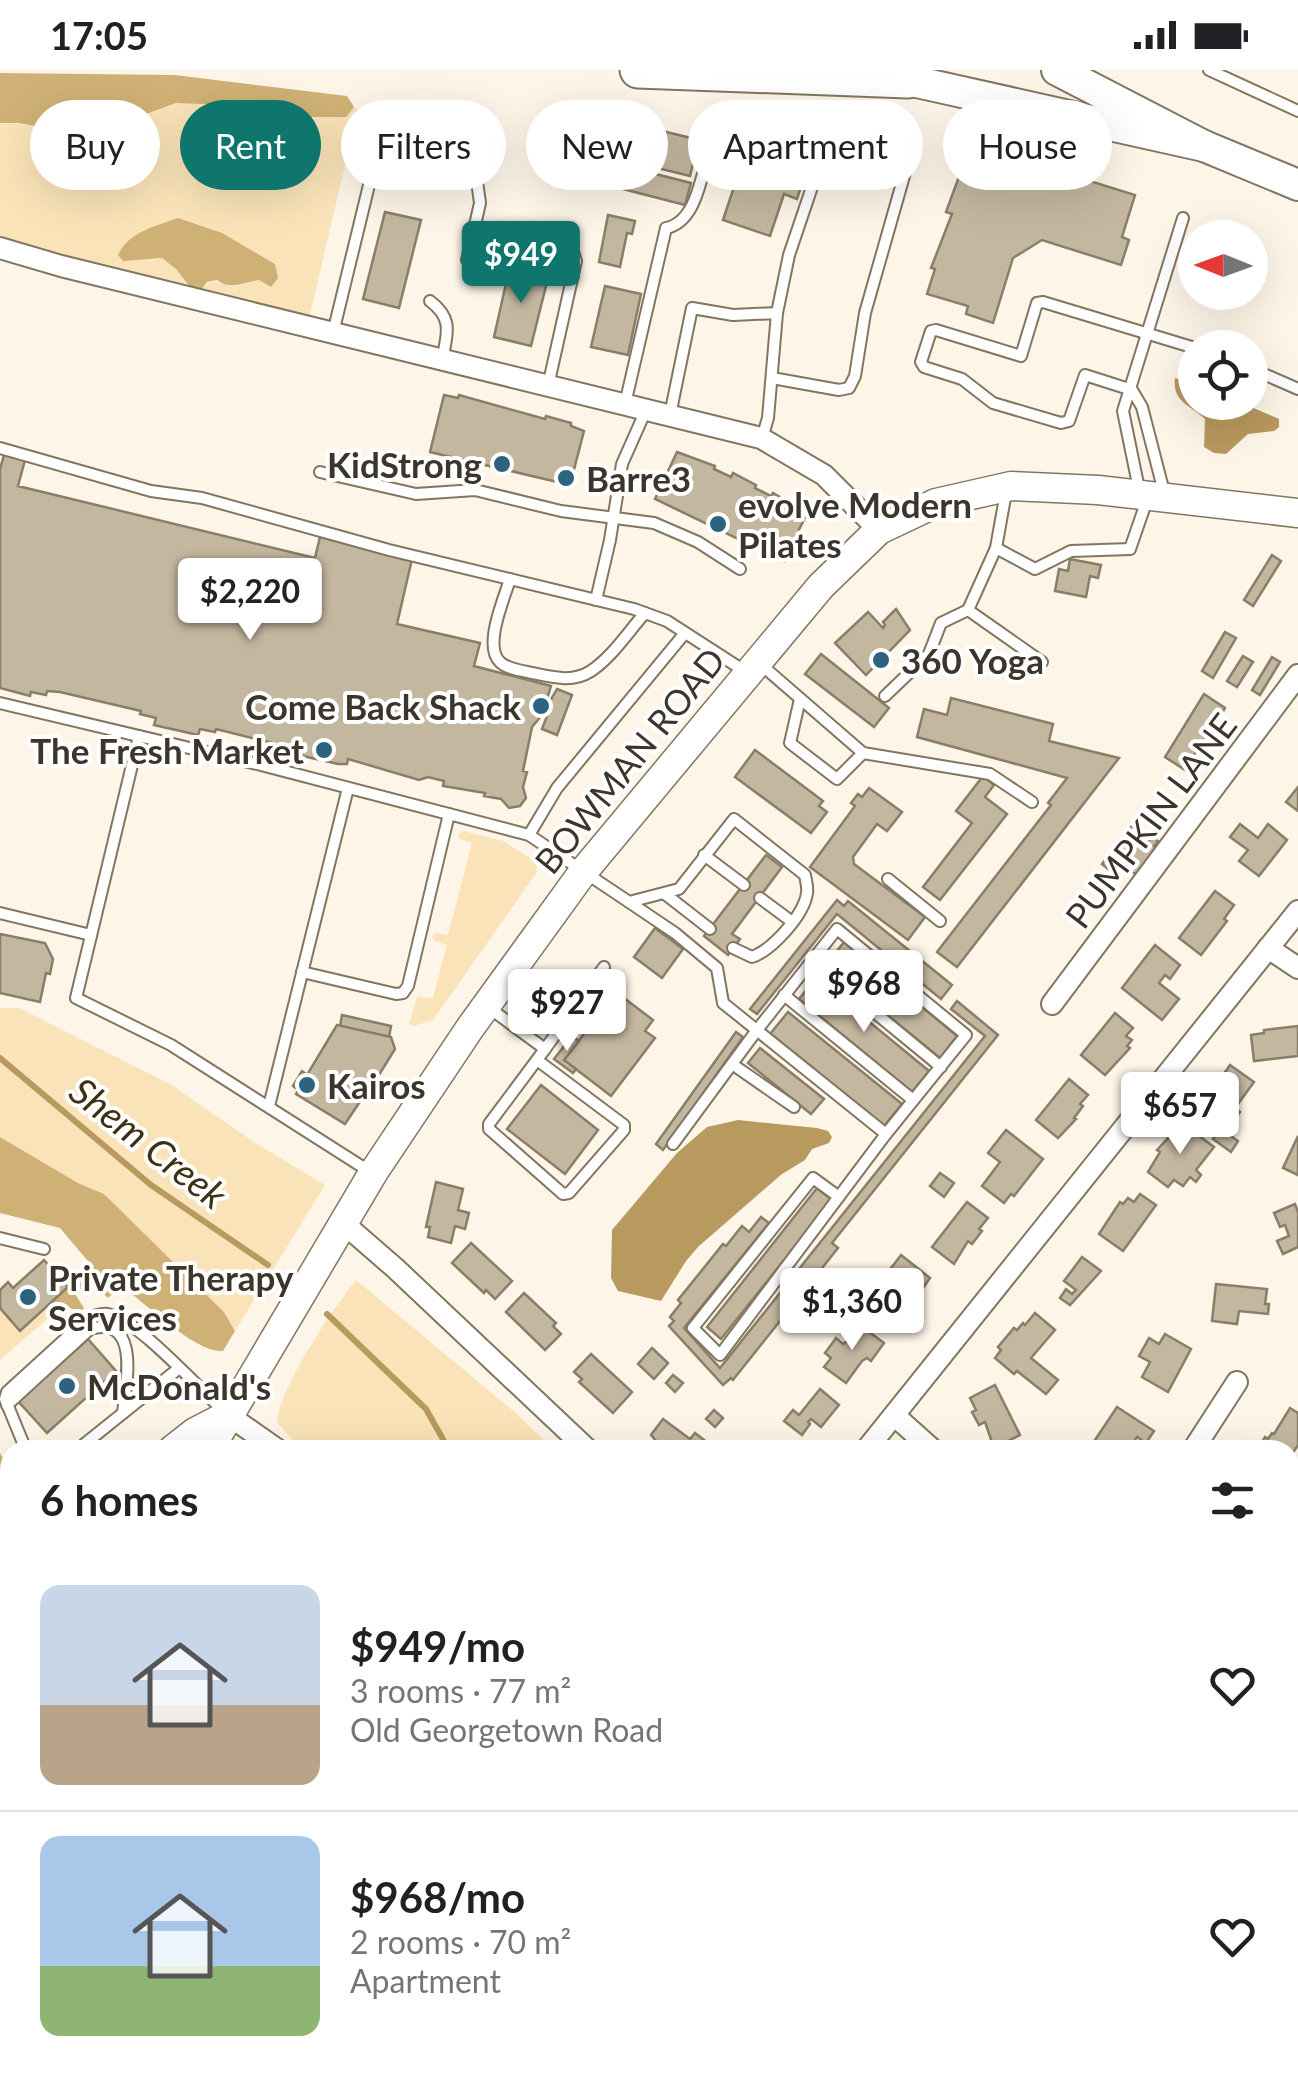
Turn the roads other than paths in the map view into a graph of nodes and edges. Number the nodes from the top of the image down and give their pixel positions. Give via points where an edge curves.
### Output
1 (638, 70) edge
2 (847, 70) edge
3 (1057, 70) edge
4 (1209, 70) edge
5 (1227, 73) edge
6 (908, 80) junction
7 (1298, 111) edge
8 (1204, 146) junction
9 (1298, 185) edge
10 (697, 190) edge
11 (1183, 218) dead end
12 (527, 235) dead end
13 (0, 251) edge
14 (467, 260) dead end
15 (430, 300) dead end
16 (777, 313) junction
17 (1145, 333) junction
18 (333, 334) junction
19 (1178, 343) edge
20 (442, 361) junction
21 (1268, 376) edge
22 (772, 378) junction
23 (548, 386) junction
24 (1298, 389) edge
25 (1132, 390) junction
26 (625, 404) junction
27 (646, 410) junction
28 (670, 415) junction
29 (761, 438) junction
30 (0, 448) edge
31 (320, 472) dead end
32 (1007, 486) junction
33 (1151, 496) junction
34 (1298, 513) edge
35 (614, 516) junction
36 (878, 530) junction
37 (996, 548) junction
38 (740, 569) dead end
39 (510, 579) junction
40 (596, 600) junction
41 (968, 610) junction
42 (645, 613) junction
43 (685, 632) junction
44 (1042, 662) dead end
45 (752, 667) junction
46 (1298, 675) edge
47 (886, 696) dead end
48 (800, 699) junction
49 (0, 703) edge
50 (139, 736) junction
51 (863, 753) junction
52 (348, 788) junction
53 (1032, 802) dead end
54 (450, 814) junction
55 (529, 835) junction
56 (704, 855) junction
57 (582, 872) junction
58 (888, 878) dead end
59 (744, 885) dead end
60 (666, 894) junction
61 (760, 898) dead end
62 (629, 902) junction
63 (1298, 911) edge
64 (0, 913) edge
65 (940, 920) dead end
66 (791, 921) junction
67 (710, 929) dead end
68 (91, 935) junction
69 (733, 948) dead end
70 (1268, 948) junction
71 (812, 961) junction
72 (604, 967) dead end
73 (1298, 968) edge
74 (302, 972) junction
75 (784, 995) junction
76 (1052, 1004) dead end
77 (487, 1006) junction
78 (757, 1030) junction
79 (545, 1049) junction
80 (537, 1060) junction
81 (732, 1064) junction
82 (940, 1067) junction
83 (913, 1100) junction
84 (269, 1106) junction
85 (794, 1107) dead end
86 (886, 1134) junction
87 (673, 1144) dead end
88 (372, 1173) junction
89 (839, 1197) junction
90 (342, 1222) junction
91 (0, 1238) edge
92 (44, 1249) dead end
93 (178, 1369) junction
94 (1237, 1382) dead end
95 (7, 1405) junction
96 (123, 1413) junction
97 (228, 1416) junction
98 (895, 1416) junction
99 (22, 1440) edge
100 (89, 1440) edge
101 (185, 1440) edge
102 (215, 1440) edge
103 (263, 1440) edge
104 (577, 1440) edge
105 (875, 1440) edge
106 (922, 1440) edge
107 (1199, 1440) edge

1 - 6 highway
2 - 6 highway
3 - 8 main road
4 - 5 lane
5 - 7 lane
6 - 8 main road
8 - 9 main road
10 - 26 lane via 689,214 666,228
11 - 17 lane
12 - 23 lane via 571,246 576,261
13 - 18 street
14 - 18 lane via 480,204 476,174 461,159 412,151 388,160 369,185
15 - 20 lane via 443,310 448,329
16 - 22 lane
16 - 22 lane via 813,184 851,168 865,133 910,143 849,388
16 - 28 lane via 733,316 692,308
17 - 19 lane
17 - 25 lane
17 - 25 lane via 1043,302 1021,356 936,330 922,362 962,379 992,403 1061,423 1070,421 1086,376
18 - 20 street
20 - 23 street
21 - 24 lane
22 - 29 lane
23 - 26 street
25 - 33 lane via 1142,406
25 - 33 lane via 1124,411
26 - 27 street
27 - 28 street
27 - 35 lane via 622,464
28 - 29 street
29 - 36 street via 824,475
30 - 39 lane
31 - 35 lane via 416,494 475,490
32 - 33 main road, BOWMAN ROAD
32 - 36 main road, BOWMAN ROAD via 936,503
32 - 37 lane
33 - 34 main road, BOWMAN ROAD
33 - 37 lane via 1130,549 1071,552 1035,568
35 - 38 lane via 677,531
35 - 40 lane
36 - 45 main road, BOWMAN ROAD
37 - 41 lane
39 - 40 lane
39 - 42 lane via 494,632 494,652 510,667 560,678 589,672
40 - 42 lane
41 - 44 lane
41 - 47 lane via 941,623 929,654
42 - 43 lane
43 - 45 lane
43 - 55 lane via 557,788
45 - 48 lane
45 - 57 main road, BOWMAN ROAD
46 - 76 street, PUMPKIN LANE
48 - 51 lane
48 - 51 lane via 790,743 837,779
49 - 50 lane
50 - 52 lane
50 - 68 lane
51 - 53 lane via 990,774
52 - 54 lane
52 - 74 lane
54 - 55 lane
54 - 74 lane via 403,993
55 - 57 lane
56 - 59 lane
56 - 60 lane via 679,888
56 - 66 lane via 734,819 805,876 807,892
57 - 62 lane
57 - 77 main road, BOWMAN ROAD
58 - 65 lane
60 - 62 lane
60 - 67 lane
61 - 66 lane
62 - 78 lane via 717,968 723,1003
63 - 70 street
64 - 68 lane
66 - 69 lane via 764,953 752,957
68 - 84 lane via 76,998 171,1045
70 - 73 street
70 - 98 street
71 - 75 lane
71 - 82 lane
71 - 82 lane via 837,930 966,1034
72 - 79 lane
74 - 84 lane
75 - 78 lane
75 - 83 lane
77 - 79 lane
77 - 88 main road, BOWMAN ROAD
78 - 81 lane
78 - 86 lane
79 - 80 lane
80 - 80 lane via 489,1129 569,1193 624,1125
81 - 85 lane
81 - 87 lane
82 - 83 lane
83 - 86 lane
84 - 88 lane
86 - 89 lane
88 - 90 main road, BOWMAN ROAD
89 - 89 lane via 756,1308 720,1355 693,1328 813,1178
90 - 97 main road, BOWMAN ROAD
90 - 104 street
91 - 92 lane
93 - 95 lane via 144,1335 115,1316 96,1315 7,1392
93 - 96 lane
93 - 97 lane
94 - 107 street
95 - 96 lane via 101,1326 121,1334 128,1347
95 - 99 lane
96 - 100 lane
97 - 101 main road
97 - 102 main road, BOWMAN ROAD
97 - 103 street
98 - 105 street
98 - 106 street

